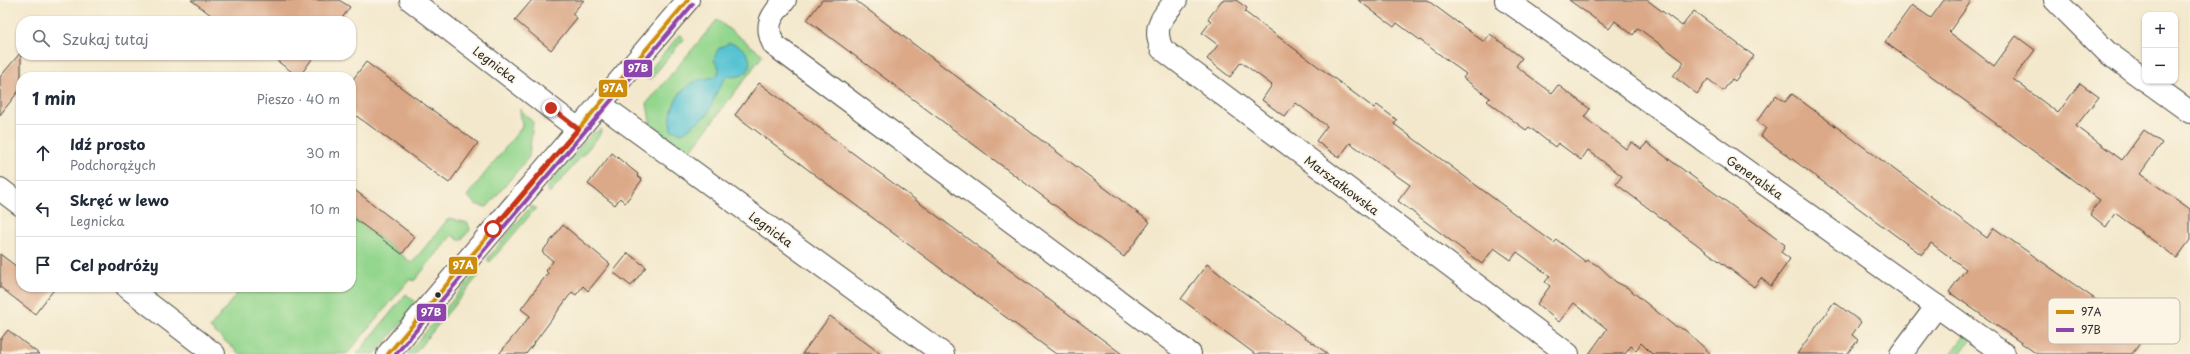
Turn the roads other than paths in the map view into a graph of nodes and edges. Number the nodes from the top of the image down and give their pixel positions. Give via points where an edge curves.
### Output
1 (411, 0) edge
2 (688, 0) edge
3 (785, 0) edge
4 (1176, 0) edge
5 (1506, 0) edge
6 (2055, 0) edge
7 (2142, 77) edge
8 (2152, 84) edge
9 (600, 104) junction
10 (2190, 112) edge
11 (578, 129) junction
12 (0, 189) edge
13 (16, 202) edge
14 (133, 292) edge
15 (1937, 306) junction
16 (214, 354) edge
17 (388, 354) edge
18 (943, 354) edge
19 (1190, 354) edge
20 (1568, 354) edge
21 (1901, 354) edge
22 (2004, 354) edge

1 - 11 street, Legnicka
2 - 9 street
3 - 19 street via 773,13 769,23 769,34 774,45
4 - 20 street, Marszałkowska via 1158,26 1157,39 1162,49
5 - 15 street, Generalska
6 - 7 street via 2108,53
8 - 10 street
9 - 11 street
9 - 18 street, Legnicka
11 - 17 street
12 - 13 street
14 - 16 street
15 - 21 street
15 - 22 street, Generalska

